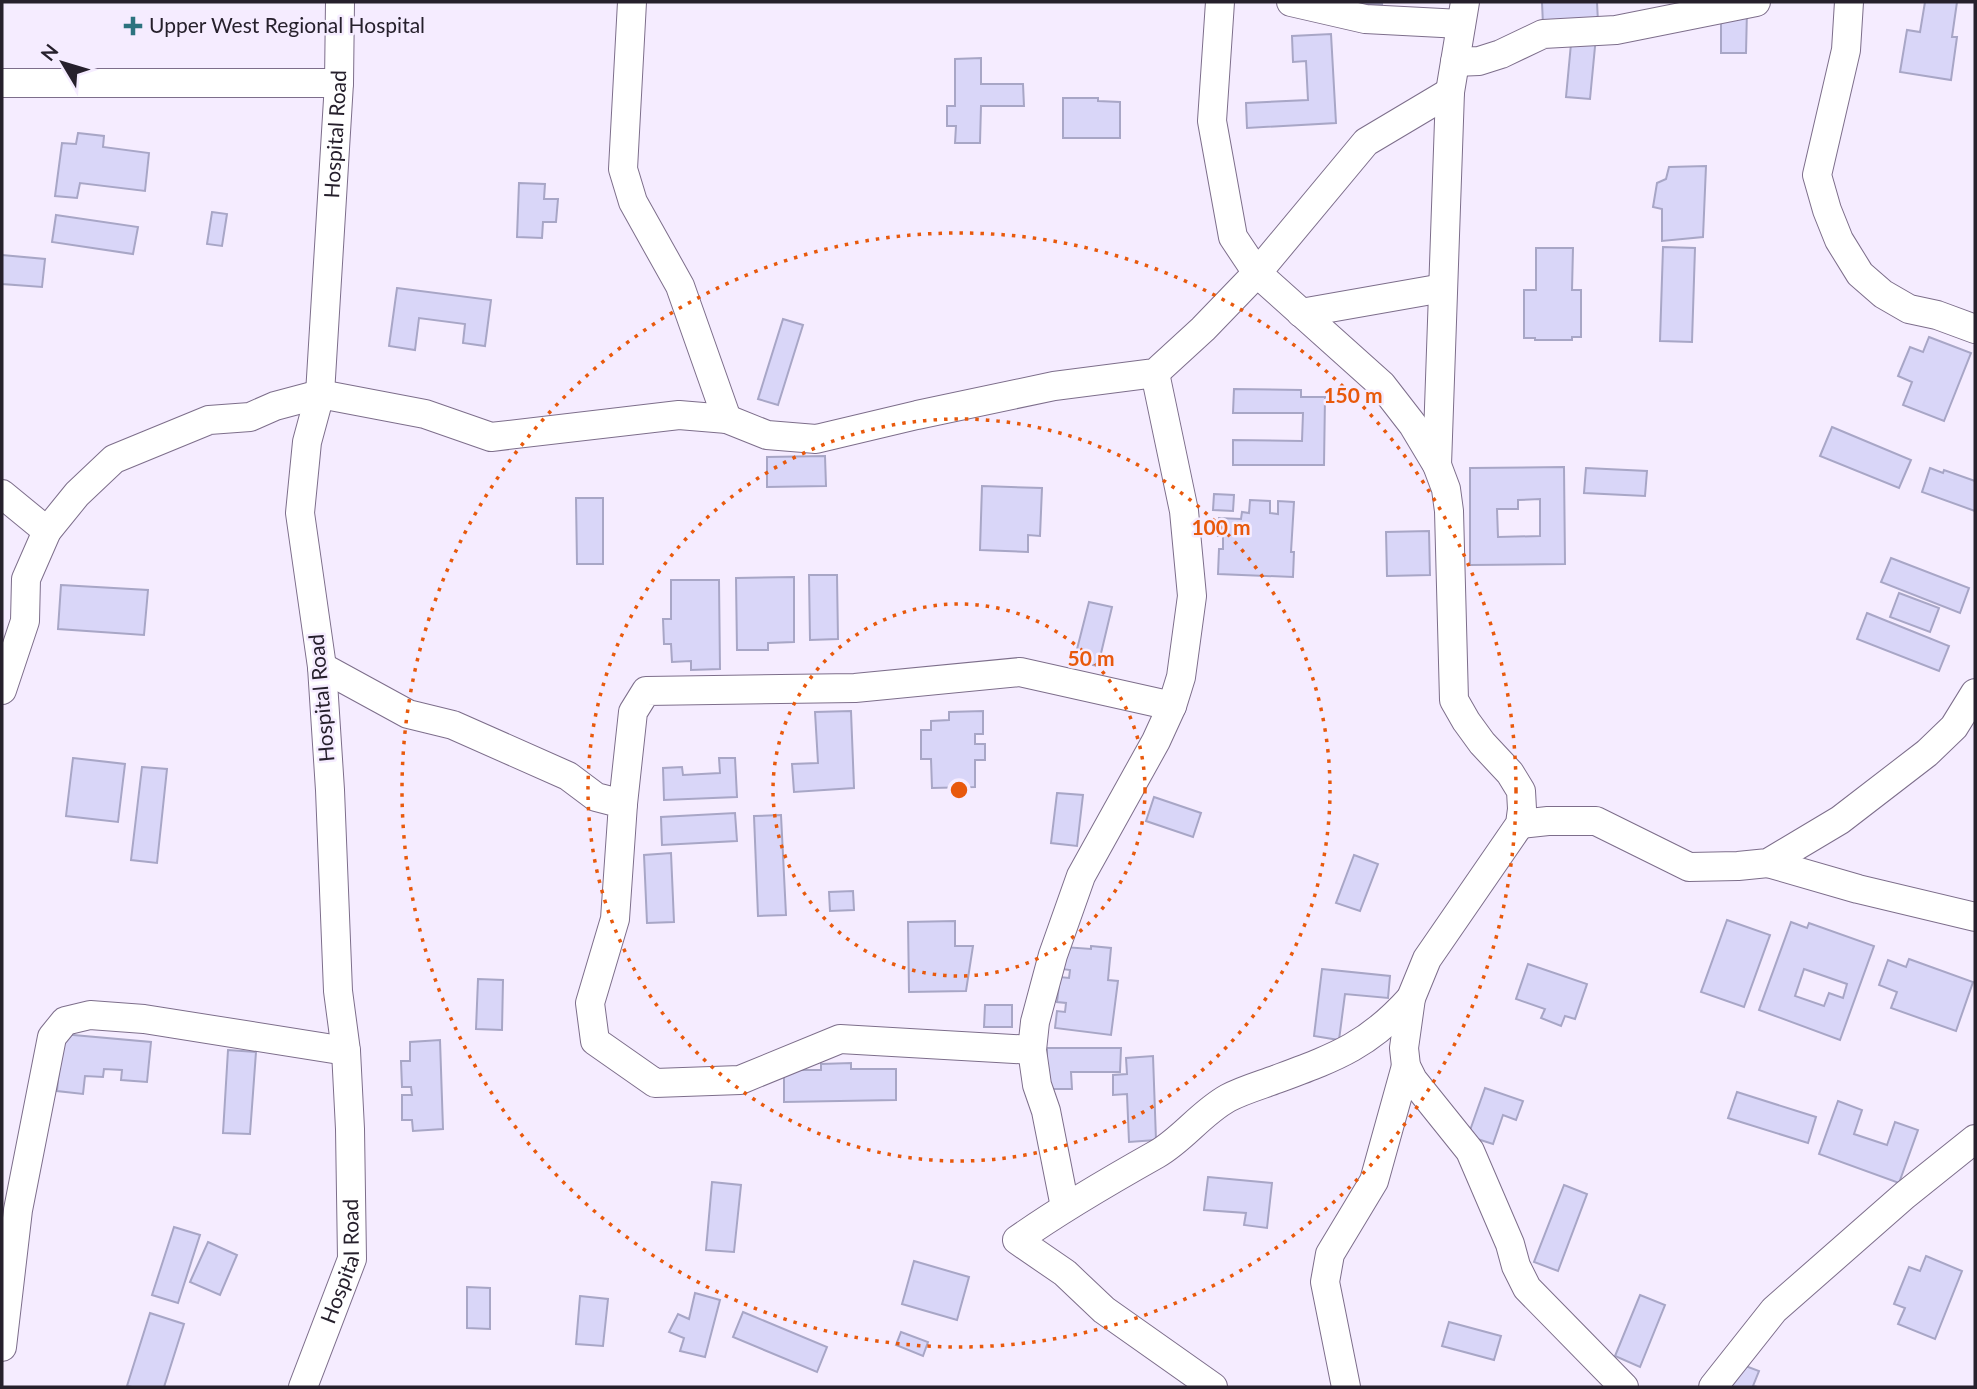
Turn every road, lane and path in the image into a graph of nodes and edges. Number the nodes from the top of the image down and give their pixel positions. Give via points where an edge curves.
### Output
1 (340, 2) edge
2 (632, 2) edge
3 (1220, 2) edge
4 (1291, 2) edge
5 (1756, 2) edge
6 (1849, 2) edge
7 (1463, 13) edge
8 (1455, 62) junction
9 (2, 83) edge
10 (339, 83) junction
11 (1450, 92) junction
12 (1257, 273) junction
13 (1443, 288) junction
14 (1301, 313) junction
15 (1975, 329) edge
16 (1155, 373) junction
17 (320, 394) junction
18 (727, 419) junction
19 (1437, 466) junction
20 (2, 494) edge
21 (47, 531) junction
22 (321, 667) junction
23 (2, 690) edge
24 (1974, 696) edge
25 (1172, 706) junction
26 (624, 804) junction
27 (1521, 824) junction
28 (1769, 863) junction
29 (1975, 917) edge
30 (1412, 998) junction
31 (1032, 1050) junction
32 (346, 1051) junction
33 (1406, 1066) junction
34 (1975, 1139) edge
35 (1065, 1207) junction
36 (2, 1347) edge
37 (303, 1387) edge
38 (1213, 1387) edge
39 (1346, 1387) edge
40 (1624, 1387) edge
41 (1713, 1387) edge

1 - 10 street, Hospital Road
2 - 18 street via 623,169 633,202 680,286
3 - 12 street via 1212,121 1233,237
4 - 7 street via 1365,19
5 - 8 street via 1616,30 1543,34 1501,54
6 - 15 street via 1846,50 1817,175 1827,210 1860,274 1883,294 1909,309
7 - 8 street
8 - 11 street
9 - 10 street
10 - 17 street, Hospital Road
11 - 12 street via 1366,142
11 - 13 street
12 - 14 street
12 - 16 street
13 - 14 street
13 - 19 street
14 - 19 street via 1382,385
16 - 18 street via 1054,386 816,439 767,435
16 - 25 street via 1184,511 1192,596 1181,677
17 - 18 street via 425,414 491,437 680,415
17 - 21 street via 250,417 209,420 114,459
17 - 22 street, Hospital Road via 307,442 300,513
19 - 27 street via 1449,511 1454,700 1521,791
20 - 21 street
21 - 23 street via 26,579 25,621
22 - 26 street via 408,714 453,725 568,776 596,797
22 - 32 street, Hospital Road via 338,991
24 - 28 street via 1954,727 1927,753 1840,820
25 - 26 street via 1020,671 855,688 646,691 633,712
25 - 31 street via 1082,876 1053,955
26 - 31 street via 615,919 590,1003 595,1041 655,1083 740,1080 840,1039
27 - 28 street via 1596,821 1689,867
27 - 30 street via 1427,959
28 - 29 street
30 - 33 street via 1404,1048
30 - 35 street via 1366,1040 1332,1059 1213,1106 1158,1153
31 - 35 street
32 - 36 street via 144,1019 90,1015 65,1021 52,1037 18,1210
32 - 37 street, Hospital Road via 352,1259
33 - 39 street via 1374,1181 1330,1254 1325,1282
33 - 40 street via 1470,1151 1527,1288
34 - 41 street via 1774,1310
35 - 38 street via 1017,1240 1065,1273 1104,1310

